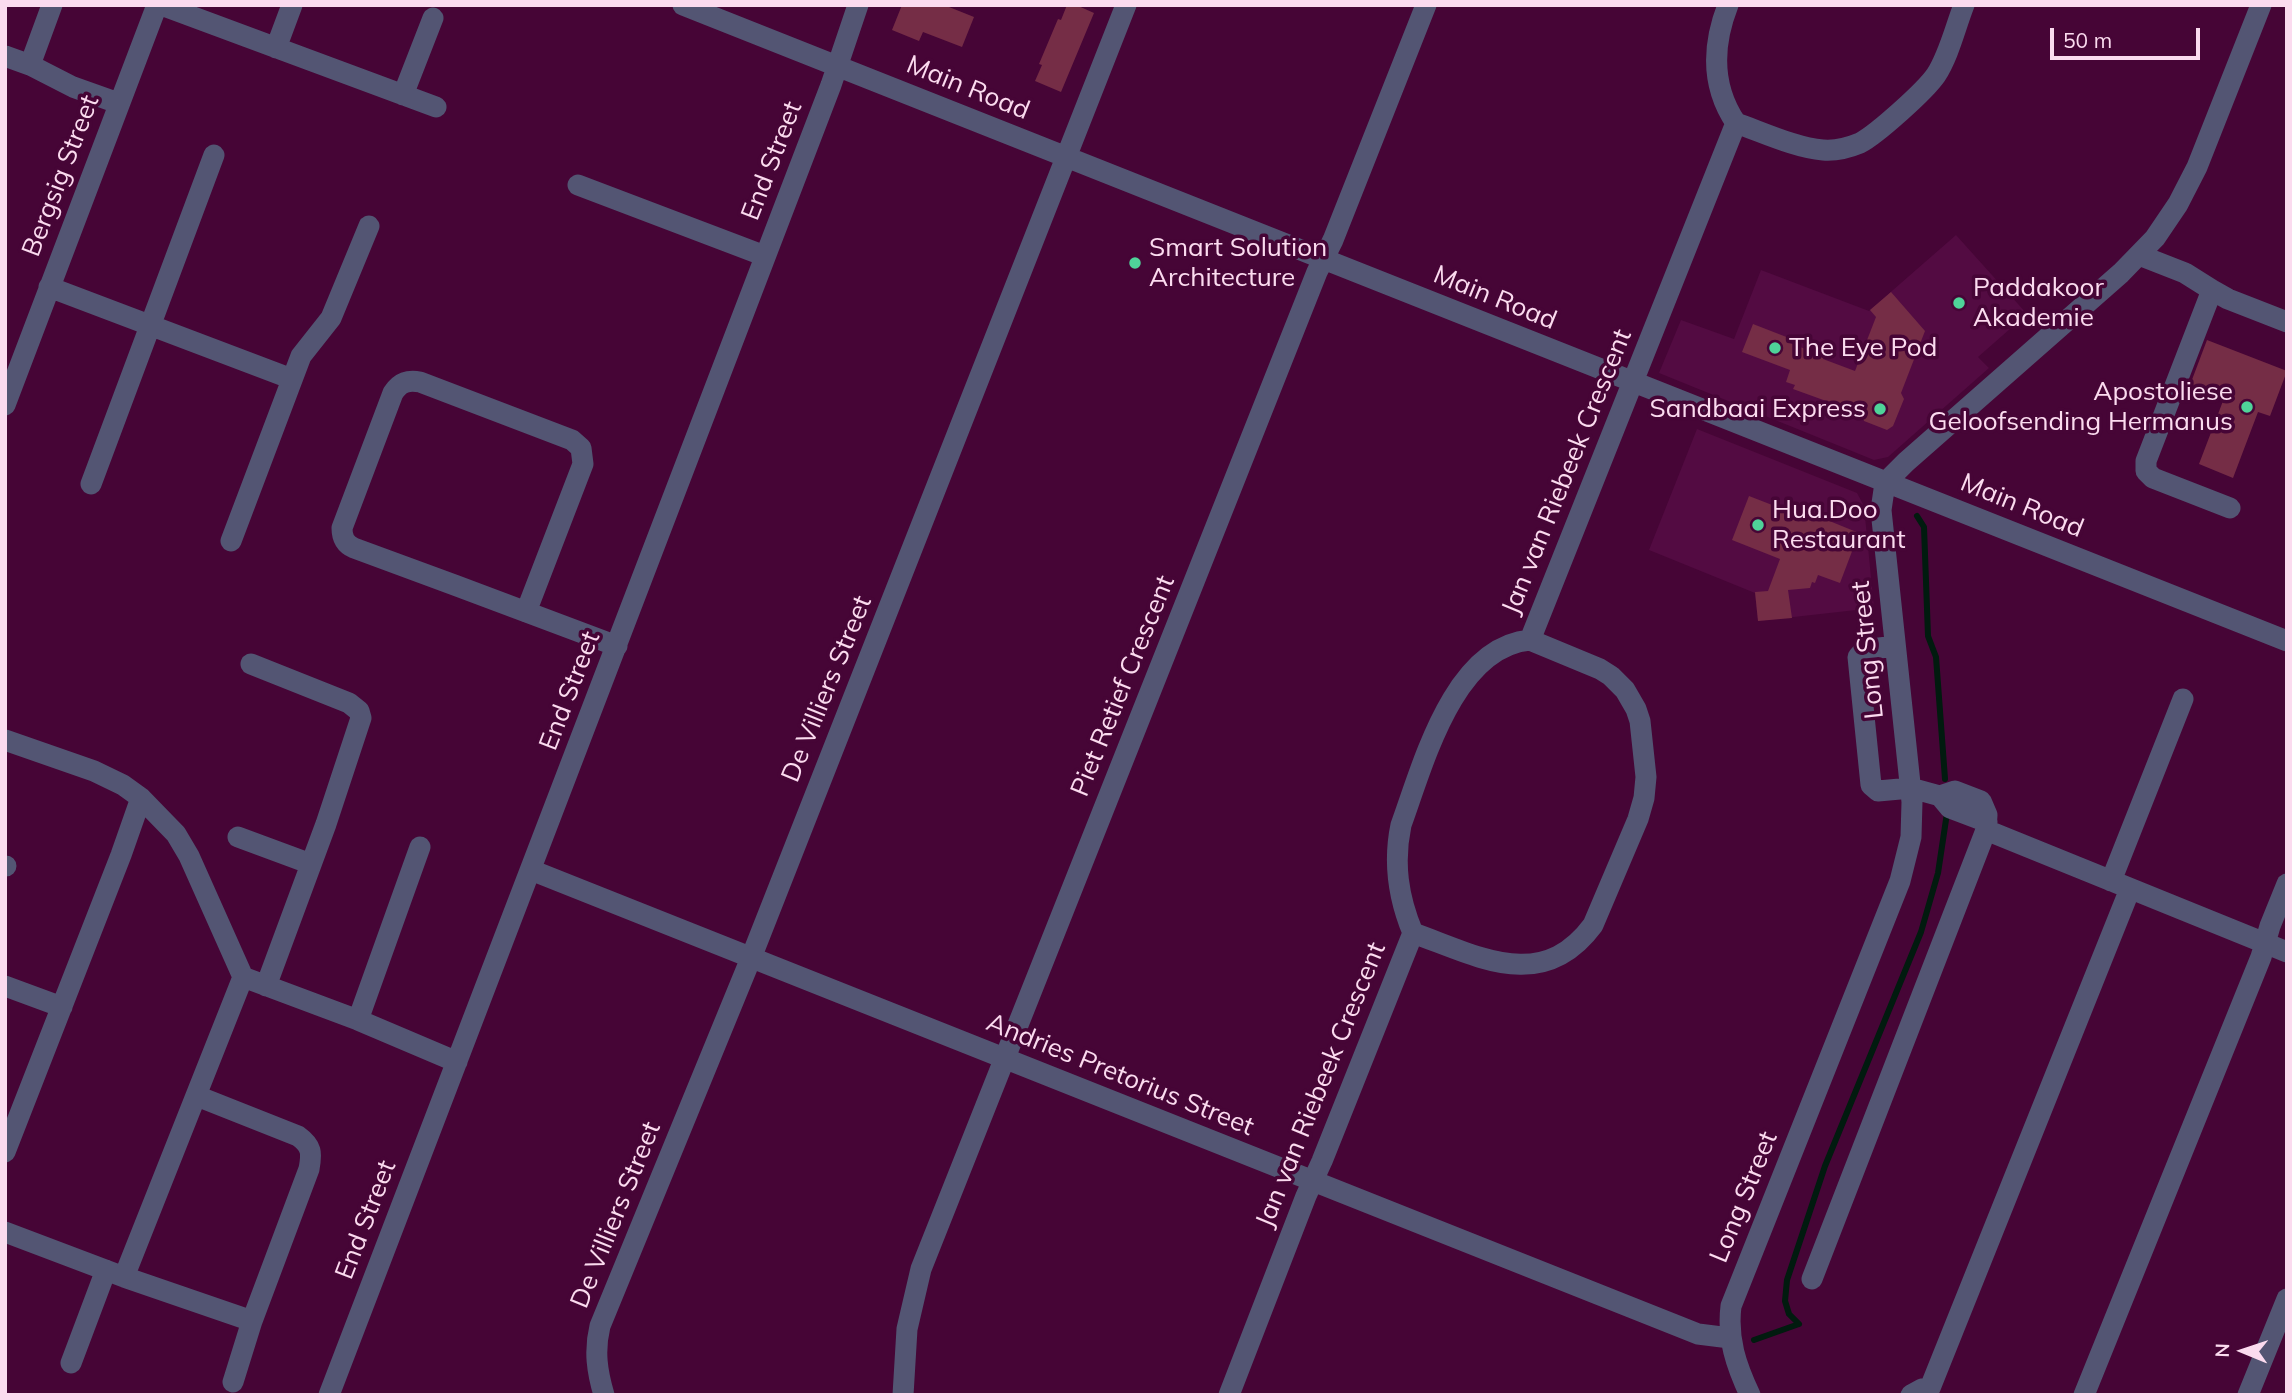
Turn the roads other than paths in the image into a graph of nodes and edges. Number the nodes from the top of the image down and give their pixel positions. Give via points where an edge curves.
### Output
1 (52, 5) edge
2 (159, 5) edge
3 (292, 5) edge
4 (683, 5) edge
5 (858, 5) edge
6 (1126, 5) edge
7 (1426, 5) edge
8 (1728, 5) edge
9 (1964, 5) edge
10 (2261, 5) edge
11 (433, 18) dead end
12 (276, 48) junction
13 (5, 56) edge
14 (30, 65) junction
15 (837, 66) junction
16 (402, 95) junction
17 (118, 103) junction
18 (436, 107) dead end
19 (1736, 123) junction
20 (214, 155) dead end
21 (1066, 158) junction
22 (578, 185) dead end
23 (369, 226) dead end
24 (2139, 255) junction
25 (765, 256) junction
26 (1324, 260) junction
27 (49, 287) junction
28 (2212, 290) junction
29 (2287, 322) edge
30 (150, 325) junction
31 (292, 379) junction
32 (1633, 383) junction
33 (5, 405) edge
34 (1885, 483) junction
35 (91, 484) dead end
36 (2230, 508) dead end
37 (231, 541) dead end
38 (526, 612) junction
39 (1530, 640) junction
40 (2287, 641) edge
41 (617, 646) junction
42 (1895, 646) junction
43 (251, 664) dead end
44 (2183, 699) dead end
45 (5, 740) edge
46 (1911, 788) junction
47 (141, 798) junction
48 (1987, 826) junction
49 (238, 837) dead end
50 (420, 847) dead end
51 (311, 864) junction
52 (531, 870) junction
53 (2287, 884) edge
54 (2120, 885) junction
55 (1413, 933) junction
56 (2265, 943) junction
57 (2287, 952) edge
58 (751, 958) junction
59 (243, 977) junction
60 (5, 986) edge
61 (266, 986) junction
62 (62, 1007) junction
63 (358, 1020) junction
64 (1004, 1059) junction
65 (457, 1062) junction
66 (197, 1096) junction
67 (5, 1152) edge
68 (1312, 1181) junction
69 (5, 1232) edge
70 (115, 1274) junction
71 (1812, 1279) dead end
72 (2287, 1299) edge
73 (252, 1321) junction
74 (1730, 1338) junction
75 (71, 1363) dead end
76 (233, 1382) dead end
77 (1925, 1392) edge
78 (329, 1395) edge
79 (604, 1395) edge
80 (903, 1395) edge
81 (1228, 1395) edge
82 (1750, 1395) edge
83 (2084, 1395) edge
84 (2248, 1395) edge

1 - 14 street
2 - 12 street
2 - 17 street, Bergsig Street
3 - 12 street
4 - 15 street, Main Road
5 - 15 street, End Street
6 - 21 street, De Villiers Street
7 - 26 street, Piet Retief Crescent
8 - 19 street via 1718,33 1715,67 1722,98
9 - 19 street via 1935,76 1860,142 1838,150 1812,149
10 - 24 street via 2197,167 2167,221
11 - 16 street
12 - 16 street
13 - 14 street
14 - 17 street
15 - 21 street, Main Road
15 - 25 street, End Street
16 - 18 street
17 - 27 street, Bergsig Street
19 - 32 street, Jan van Riebeek Crescent
20 - 30 street
21 - 26 street, Main Road
21 - 58 street, De Villiers Street
22 - 25 street
23 - 31 street via 331,318 301,356
24 - 28 street
24 - 34 street
25 - 41 street, End Street
26 - 32 street, Main Road
26 - 64 street, Piet Retief Crescent
27 - 30 street
27 - 33 street, Bergsig Street
28 - 29 street
28 - 36 street via 2145,466 2153,478
30 - 31 street
30 - 35 street
31 - 37 street
32 - 34 street, Main Road
32 - 39 street, Jan van Riebeek Crescent
34 - 40 street, Main Road
34 - 42 street, Long Street via 1881,510
38 - 38 street via 354,548 344,539 342,528 393,393 401,384 420,383 572,440 581,448 583,464
38 - 41 street
39 - 55 street, Jan van Riebeek Crescent via 1499,649 1469,677 1444,712 1397,842 1397,880
39 - 55 street via 1600,669 1630,698 1640,721 1646,777 1639,819 1593,925 1561,956 1537,964 1498,963
41 - 52 street, End Street
42 - 46 street, Long Street
42 - 46 street via 1864,650 1858,657 1870,780 1878,791
43 - 51 street via 359,711 359,725
44 - 54 street
45 - 47 street via 94,771
46 - 48 street via 1940,796 1950,808
46 - 74 street, Long Street via 1912,837 1900,881 1736,1290
47 - 59 street via 176,834 189,856
47 - 62 street
48 - 54 street
48 - 71 street
49 - 51 street
50 - 63 street
51 - 61 street
52 - 58 street, Andries Pretorius Street
52 - 65 street, End Street
53 - 56 street
54 - 56 street
54 - 77 street
55 - 68 street, Jan van Riebeek Crescent
56 - 57 street
56 - 83 street
58 - 64 street, Andries Pretorius Street
58 - 79 street, De Villiers Street via 600,1326 596,1363
59 - 61 street
59 - 66 street
60 - 62 street
61 - 63 street
62 - 67 street
63 - 65 street
64 - 68 street, Andries Pretorius Street
64 - 80 street, Piet Retief Crescent via 921,1269 907,1329
65 - 78 street, End Street
66 - 70 street
66 - 73 street via 298,1136 311,1149 309,1169
68 - 74 street, Andries Pretorius Street via 1698,1334
68 - 81 street, Jan van Riebeek Crescent
69 - 70 street
70 - 73 street
70 - 75 street
72 - 84 street
73 - 76 street
74 - 82 street, Long Street

